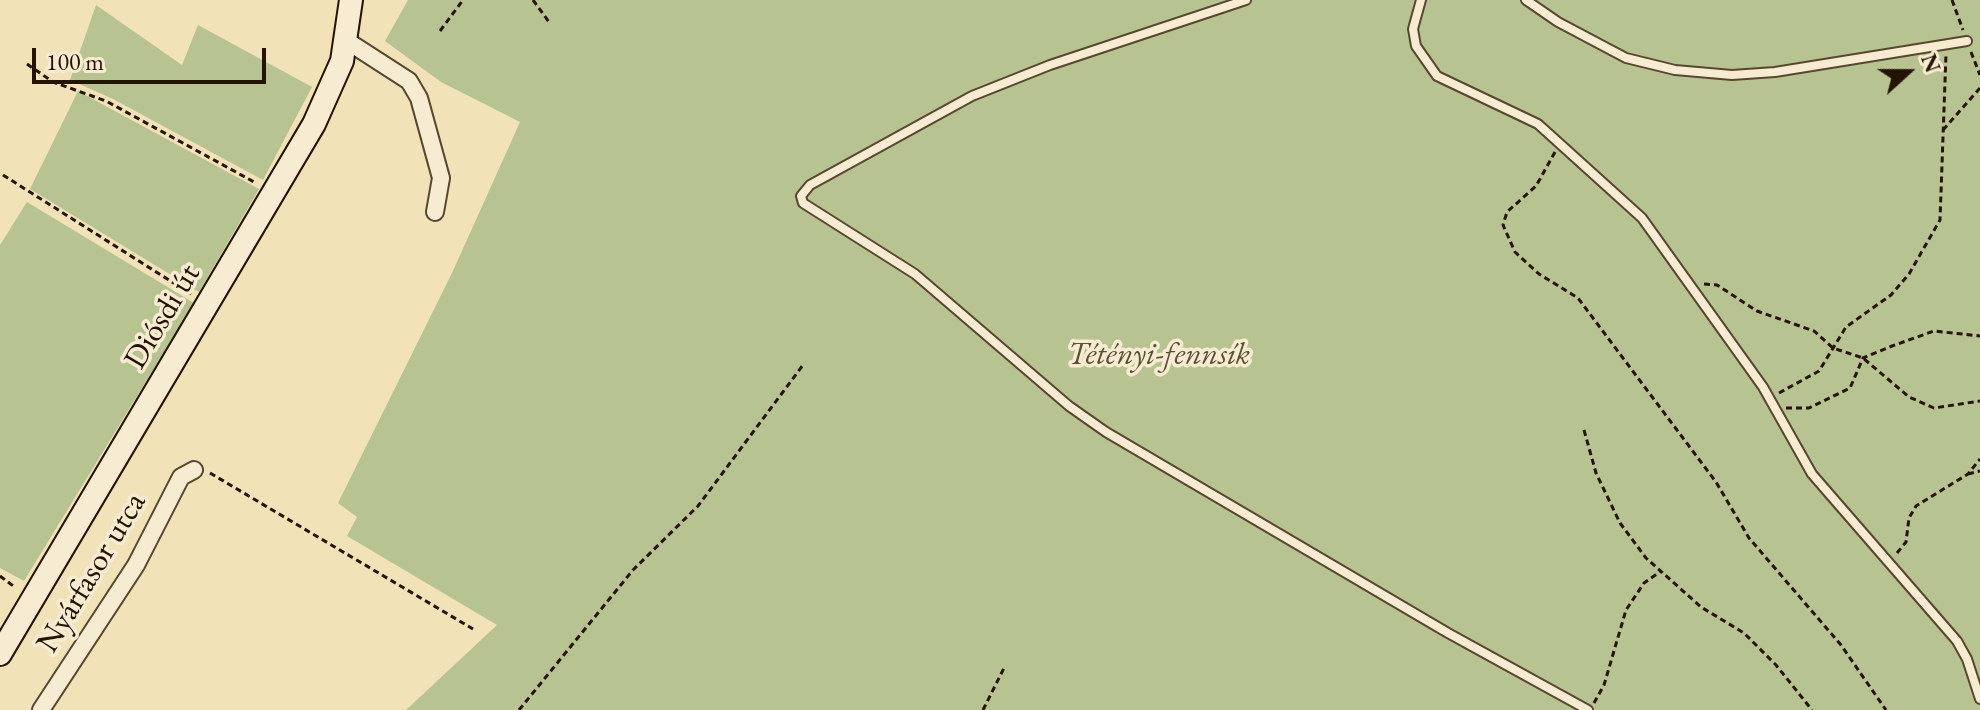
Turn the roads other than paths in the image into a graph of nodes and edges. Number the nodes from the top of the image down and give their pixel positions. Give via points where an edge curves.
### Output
1 (351, 0) edge
2 (1246, 0) edge
3 (1421, 0) edge
4 (1526, 0) edge
5 (347, 41) junction
6 (1967, 41) dead end
7 (435, 212) dead end
8 (194, 470) road end
9 (0, 654) edge
10 (1980, 699) edge
11 (41, 710) edge
12 (1589, 710) edge

1 - 5 main road, Diósdi út
2 - 12 lane via 972,96 810,185 801,196 803,203 915,274 1106,432
3 - 10 lane via 1413,29 1416,46 1437,76 1518,112 1560,142 1642,218 1768,397 1812,474 1957,641
4 - 6 lane via 1626,58 1675,70 1775,72
5 - 7 street via 409,81 419,98 441,178
5 - 9 main road, Diósdi út via 314,124
8 - 11 street, Nyárfasor utca via 181,477 136,565

